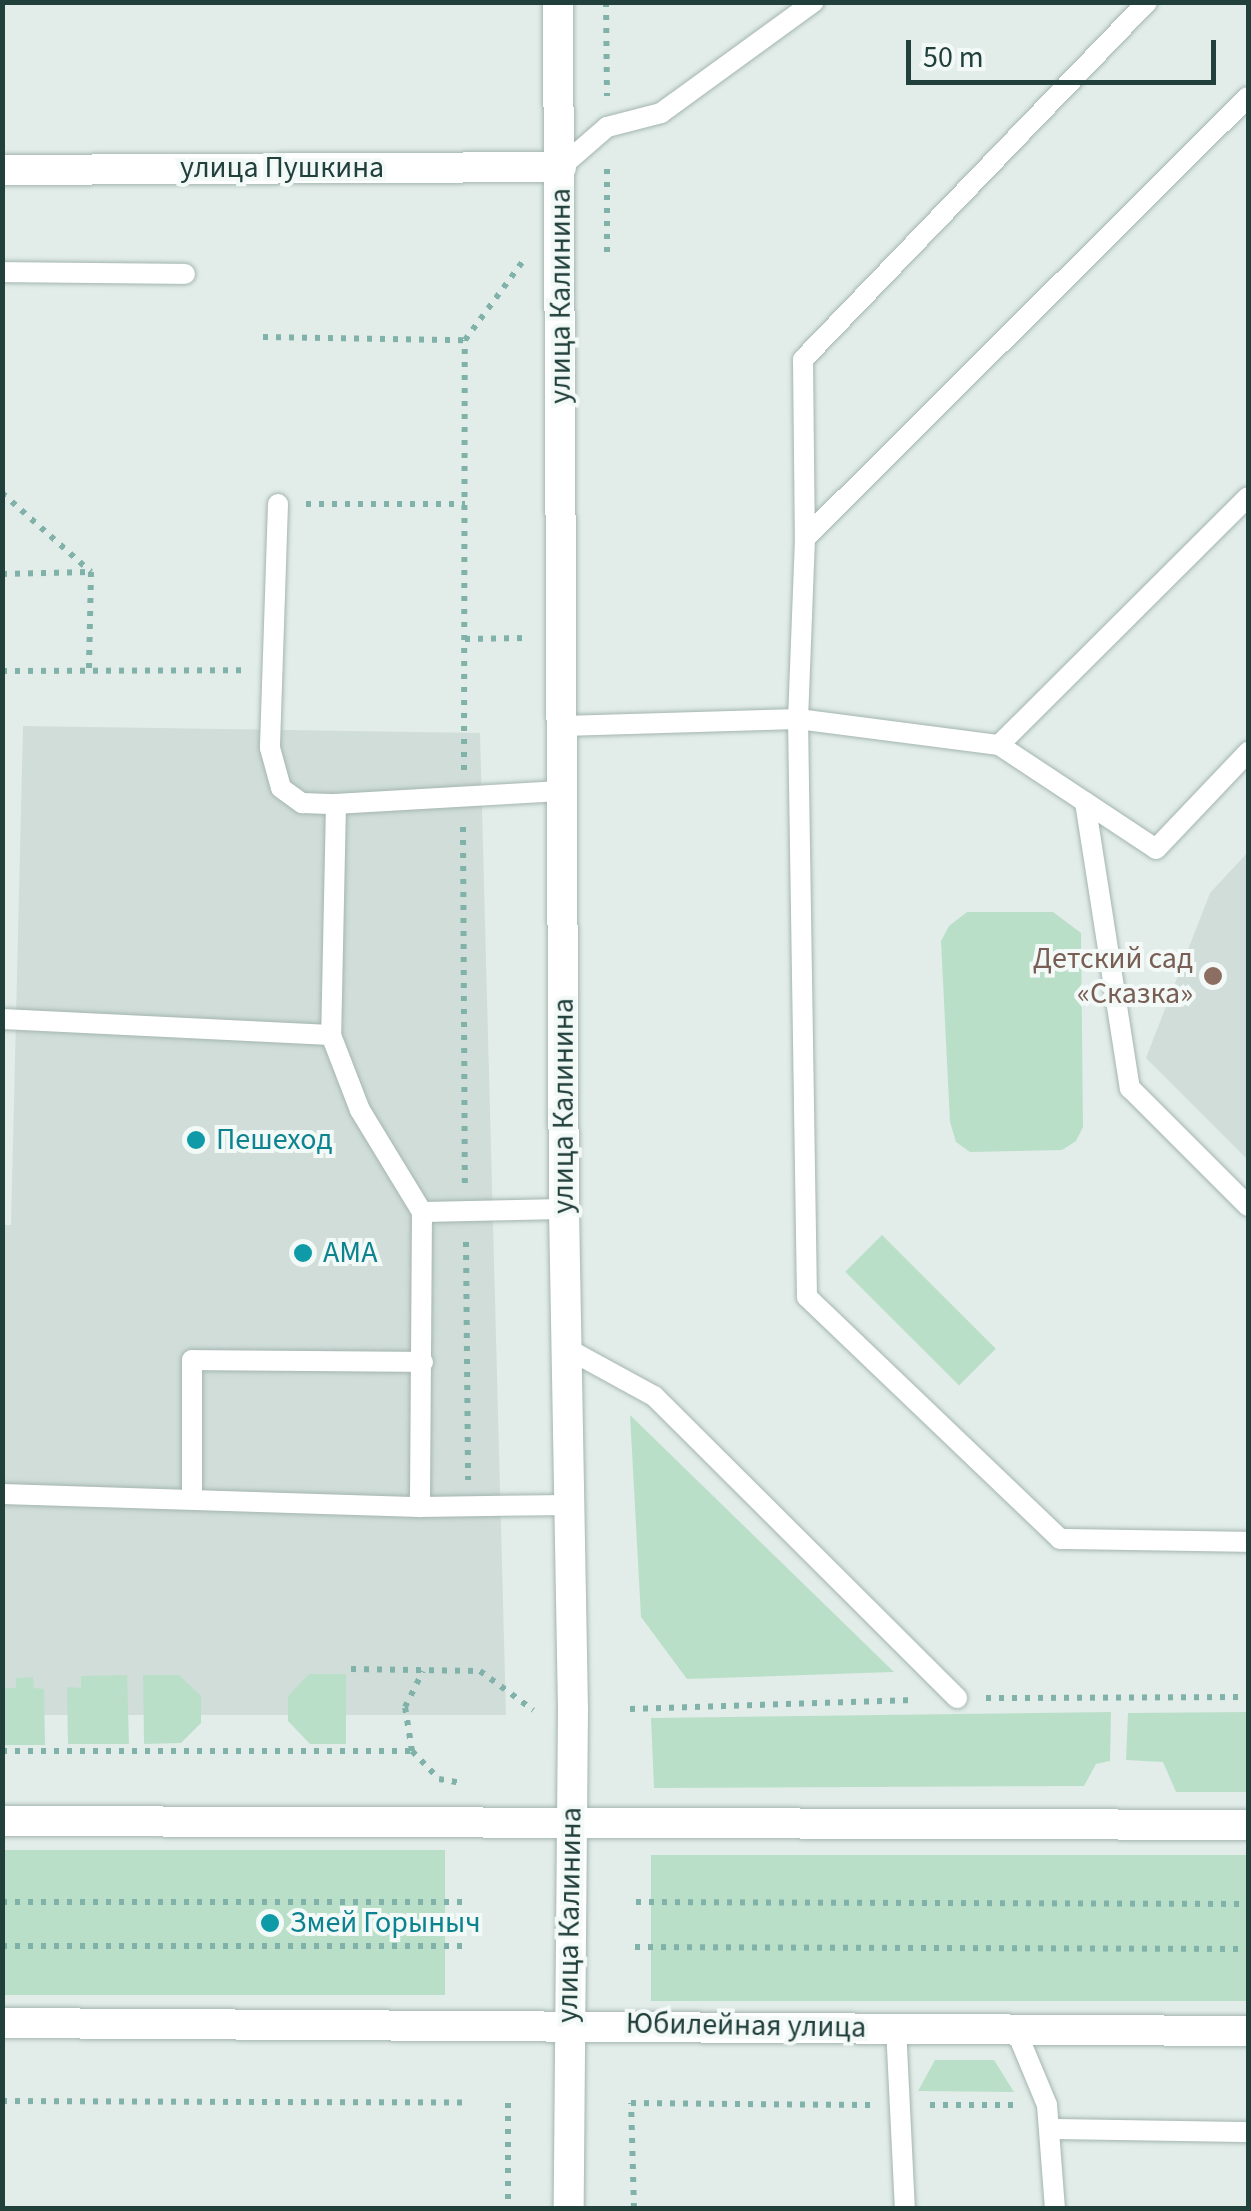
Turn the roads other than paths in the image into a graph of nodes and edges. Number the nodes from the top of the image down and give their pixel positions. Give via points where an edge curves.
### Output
1 (558, 2) edge
2 (814, 2) edge
3 (1147, 2) edge
4 (1248, 97) edge
5 (560, 166) junction
6 (2, 170) edge
7 (2, 272) edge
8 (185, 274) dead end
9 (1248, 497) edge
10 (278, 504) dead end
11 (805, 538) junction
12 (798, 720) junction
13 (563, 726) junction
14 (999, 745) junction
15 (1248, 752) edge
16 (564, 791) junction
17 (1085, 802) junction
18 (336, 804) junction
19 (2, 1019) edge
20 (331, 1035) junction
21 (1248, 1206) edge
22 (564, 1209) junction
23 (422, 1212) junction
24 (568, 1349) junction
25 (422, 1362) junction
26 (2, 1494) edge
27 (192, 1498) junction
28 (570, 1505) junction
29 (420, 1507) junction
30 (1248, 1542) edge
31 (957, 1698) road end
32 (2, 1821) edge
33 (572, 1825) junction
34 (1248, 1825) edge
35 (2, 2022) edge
36 (568, 2024) junction
37 (896, 2027) junction
38 (1016, 2028) junction
39 (1248, 2031) edge
40 (1050, 2129) junction
41 (1248, 2132) edge
42 (569, 2208) edge
43 (905, 2208) edge
44 (1055, 2208) edge

1 - 5 main road, улица Калинина
2 - 5 lane via 660,113 607,127
3 - 11 lane via 804,360
4 - 11 lane
5 - 6 main road, улица Пушкина
5 - 13 main road, улица Калинина
7 - 8 lane
9 - 14 lane
10 - 18 lane via 270,748 281,788 302,804
11 - 12 lane
12 - 13 lane
12 - 14 lane
12 - 30 lane via 807,1297 1060,1539
13 - 16 main road, улица Калинина
14 - 17 lane
15 - 17 lane via 1156,848
16 - 18 lane
16 - 22 main road, улица Калинина
17 - 21 lane via 1130,1088
18 - 20 lane
19 - 20 lane
20 - 23 lane via 360,1110
22 - 23 lane
22 - 24 main road, улица Калинина
23 - 25 lane
24 - 28 main road, улица Калинина
24 - 31 lane via 654,1396
25 - 27 lane via 192,1360
25 - 29 lane
26 - 27 lane
27 - 29 lane
28 - 29 lane
28 - 33 main road, улица Калинина
32 - 33 main road
33 - 34 main road
33 - 36 main road, улица Калинина
35 - 36 main road, Юбилейная улица
36 - 37 main road, Юбилейная улица
36 - 42 main road, улица Калинина
37 - 38 main road, Юбилейная улица
37 - 43 lane
38 - 39 main road, Юбилейная улица
38 - 40 lane
40 - 41 lane
40 - 44 lane

